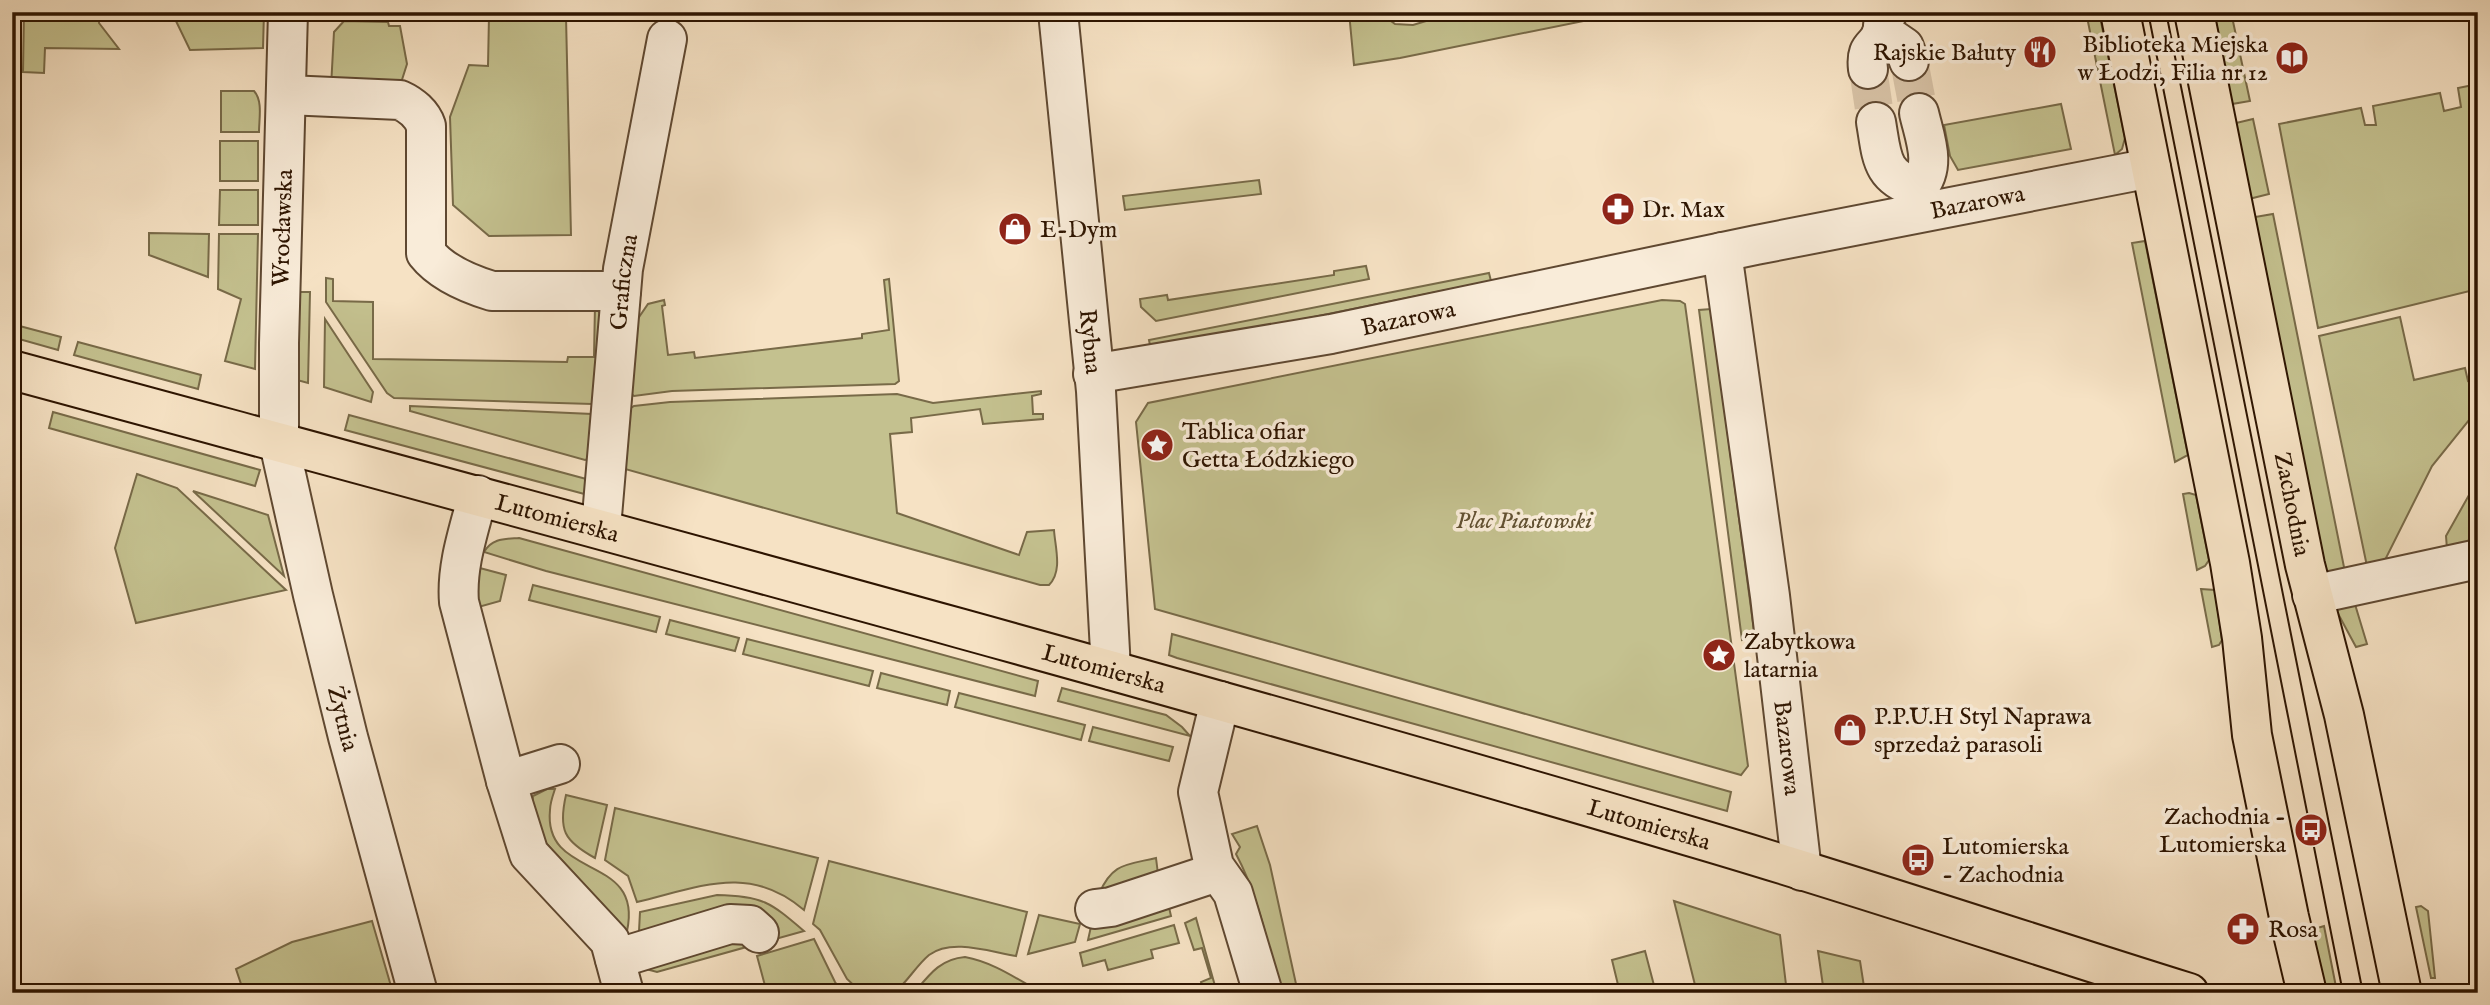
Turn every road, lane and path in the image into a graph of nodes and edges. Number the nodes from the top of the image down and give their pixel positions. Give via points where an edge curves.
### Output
1 (288, 12) edge
2 (1058, 12) edge
3 (2120, 12) edge
4 (2194, 12) edge
5 (1885, 22) edge
6 (667, 39) dead end
7 (1909, 61) tunnel mouth
8 (1868, 69) tunnel mouth
9 (286, 95) junction
10 (1919, 113) tunnel mouth
11 (1876, 122) tunnel mouth
12 (2151, 168) junction
13 (1921, 200) junction
14 (1722, 252) junction
15 (622, 280) junction
16 (12, 370) edge
17 (1093, 374) junction
18 (279, 443) junction
19 (478, 495) junction
20 (601, 528) junction
21 (2478, 559) edge
22 (2312, 595) junction
23 (1111, 670) junction
24 (1220, 701) junction
25 (560, 764) dead end
26 (506, 781) junction
27 (1802, 871) junction
28 (1217, 872) junction
29 (1095, 909) dead end
30 (759, 933) dead end
31 (620, 976) edge
32 (418, 993) edge
33 (1263, 993) edge
34 (2189, 993) edge
35 (2307, 993) edge
36 (2402, 993) edge

1 - 9 street, Wrocławska
2 - 17 street, Rybna
3 - 12 main road
4 - 22 main road, Zachodnia
5 - 7 street
5 - 8 street via 1868,51
6 - 15 street, Graficzna
9 - 15 street via 400,100 423,119 426,253 434,264 492,291
9 - 18 street, Wrocławska
10 - 13 street via 1929,167
11 - 13 street via 1891,176
12 - 13 street, Bazarowa
12 - 35 main road via 2230,563 2252,735
13 - 14 street, Bazarowa
14 - 17 street, Bazarowa via 1331,334
14 - 27 street, Bazarowa via 1770,596
15 - 20 street, Graficzna
16 - 18 main road, Lutomierska
17 - 23 street, Rybna
18 - 19 main road, Lutomierska
18 - 32 street, Żytnia via 346,729
19 - 20 main road, Lutomierska
19 - 26 street via 458,590
20 - 23 main road, Lutomierska
21 - 22 street
22 - 36 main road, Zachodnia via 2344,715
23 - 24 main road, Lutomierska
24 - 27 main road, Lutomierska
24 - 28 street via 1198,792
25 - 26 street
26 - 31 street via 529,854 610,941
27 - 34 main road, Lutomierska
28 - 29 street
28 - 33 street via 1233,893
30 - 31 street via 750,925 730,924

